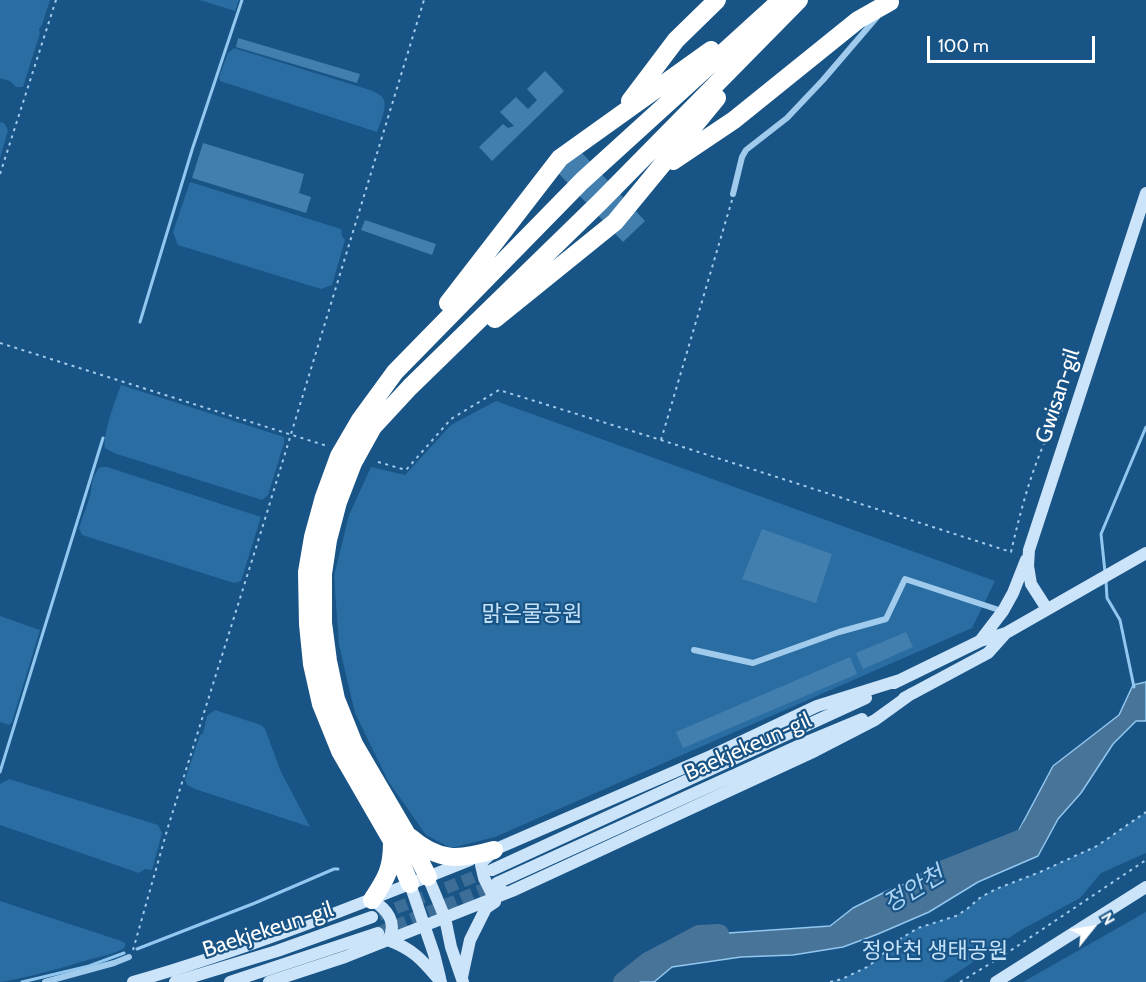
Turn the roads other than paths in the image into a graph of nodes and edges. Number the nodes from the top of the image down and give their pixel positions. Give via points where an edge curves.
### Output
1 (717, 0) edge
2 (889, 1) edge
3 (788, 2) edge
4 (618, 117) junction
5 (657, 172) junction
6 (1146, 193) edge
7 (734, 194) road end
8 (395, 372) junction
9 (410, 387) junction
10 (1029, 550) junction
11 (1146, 553) edge
12 (1047, 609) junction
13 (1003, 611) junction
14 (1006, 633) junction
15 (980, 641) junction
16 (694, 650) dead end
17 (900, 680) junction
18 (911, 694) junction
19 (399, 837) junction
20 (494, 850) junction
21 (492, 870) tunnel mouth
22 (428, 877) junction
23 (410, 884) junction
24 (497, 884) tunnel mouth
25 (1146, 887) edge
26 (512, 891) junction
27 (372, 909) junction
28 (446, 918) junction
29 (425, 926) junction
30 (383, 936) junction
31 (129, 957) road end
32 (463, 980) edge
33 (45, 982) edge
34 (133, 982) edge
35 (175, 982) edge
36 (230, 982) edge
37 (269, 982) edge
38 (441, 982) edge
39 (996, 982) edge

1 - 4 highway via 676,40
2 - 5 highway via 858,20 734,120
2 - 7 street via 787,118 746,150
3 - 4 highway
3 - 5 highway
3 - 8 highway via 582,181
3 - 9 highway via 600,202
4 - 8 highway via 560,158
5 - 9 highway via 615,222
6 - 10 main road, Gwisan-gil
8 - 19 highway via 339,456 324,497 307,572 312,664 321,704 340,751
9 - 19 highway via 373,427 353,463 338,502 323,574 323,623 336,699
10 - 12 main road, Gwisan-gil via 1031,584
10 - 13 main road
11 - 12 main road, Baekjekeun-gil
12 - 14 main road, Baekjekeun-gil
13 - 15 main road
13 - 16 street via 905,579 886,619 753,663
14 - 15 main road, Baekjekeun-gil
14 - 18 main road, Baekjekeun-gil via 988,653
15 - 17 main road, Baekjekeun-gil
17 - 20 main road via 817,706
17 - 21 main road, Baekjekeun-gil
18 - 24 main road, Baekjekeun-gil
18 - 26 main road via 875,720 815,751
19 - 20 highway via 448,857 469,857
19 - 22 highway
19 - 23 highway
19 - 27 highway
20 - 22 main road
20 - 26 main road via 482,865 487,884 496,894
22 - 23 main road
22 - 28 main road
23 - 27 main road
23 - 29 main road
25 - 39 main road
26 - 28 main road
26 - 32 main road via 486,908 470,939
27 - 30 main road via 383,906 391,922 393,933
27 - 34 main road
27 - 35 main road, Baekjekeun-gil via 277,951
28 - 29 main road
28 - 32 main road
29 - 30 main road
29 - 38 main road
30 - 36 main road, Baekjekeun-gil
30 - 37 main road via 345,957
30 - 38 main road via 422,959
31 - 33 street

